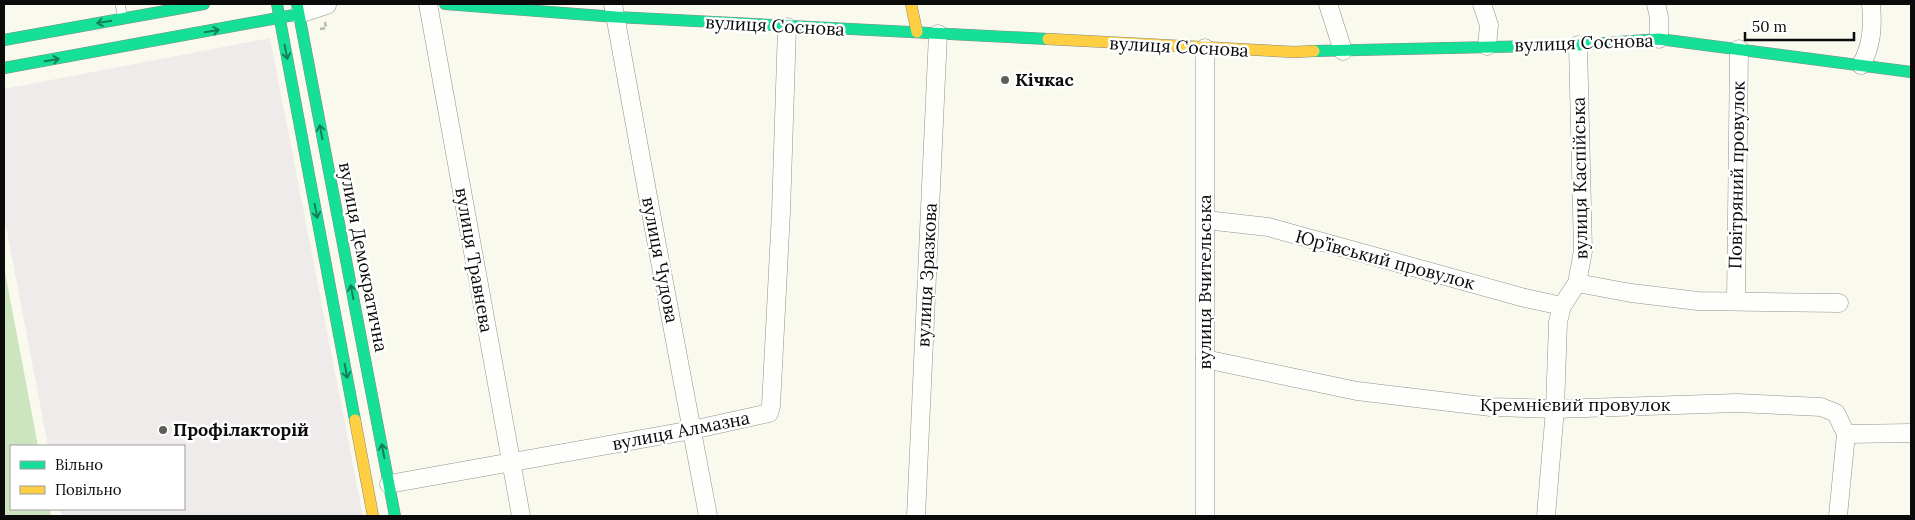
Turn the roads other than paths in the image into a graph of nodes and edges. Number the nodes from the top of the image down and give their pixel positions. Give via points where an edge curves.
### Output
1 (120, 4) edge
2 (204, 4) edge
3 (277, 4) edge
4 (331, 4) edge
5 (428, 4) edge
6 (446, 4) edge
7 (911, 4) edge
8 (1328, 4) edge
9 (1482, 4) edge
10 (1656, 4) edge
11 (1870, 4) edge
12 (298, 9) edge
13 (614, 11) edge
14 (279, 18) junction
15 (123, 19) junction
16 (787, 27) junction
17 (917, 32) junction
18 (938, 34) junction
19 (1659, 39) junction
20 (4, 40) edge
21 (1578, 45) junction
22 (1487, 46) junction
23 (1205, 48) junction
24 (1738, 49) junction
25 (1343, 51) junction
26 (1861, 65) junction
27 (4, 68) edge
28 (1911, 72) edge
29 (1206, 220) junction
30 (1577, 283) junction
31 (1736, 301) junction
32 (1839, 303) dead end
33 (1562, 306) junction
34 (1204, 359) junction
35 (1554, 409) junction
36 (692, 430) junction
37 (1911, 433) edge
38 (1846, 434) junction
39 (510, 462) junction
40 (389, 484) junction
41 (373, 516) edge
42 (395, 516) edge
43 (521, 516) edge
44 (708, 516) edge
45 (916, 516) edge
46 (1204, 516) edge
47 (1546, 516) edge
48 (1838, 516) edge

1 - 15 lane
2 - 15 street
3 - 14 street
4 - 12 street
5 - 39 street, вулиця Травнева
6 - 13 street, вулиця Соснова
7 - 17 street
8 - 25 street
9 - 22 street via 1489,25
10 - 19 street
11 - 26 street via 1871,36
12 - 14 street
40 -> 12 street, вулиця Демократична
13 - 16 street, вулиця Соснова
13 - 36 street, вулиця Чудова
27 -> 14 street
14 -> 41 street
15 -> 20 street
16 - 17 street, вулиця Соснова
16 - 36 street, вулиця Алмазна via 770,411 766,415
17 - 18 street, вулиця Соснова
18 - 23 street, вулиця Соснова
18 - 45 street, вулиця Зразкова
19 - 21 street, вулиця Соснова
19 - 24 street, вулиця Соснова
21 - 22 street, вулиця Соснова
21 - 30 street, вулиця Каспійська via 1583,252
22 - 25 street, вулиця Соснова
23 - 25 street, вулиця Соснова
23 - 29 street, вулиця Вчительська
24 - 26 street, вулиця Соснова
24 - 31 street, Повітряний провулок
26 - 28 street, вулиця Соснова
29 - 33 street, Юр’ївський провулок via 1268,228
29 - 34 street, вулиця Вчительська
30 - 31 street via 1668,299
30 - 33 street, вулиця Каспійська
31 - 32 street
33 - 35 street, вулиця Каспійська via 1558,322
34 - 35 street, Кремнієвий провулок via 1385,396 1491,407
34 - 46 street, вулиця Вчительська
35 - 38 street, Кремнієвий провулок via 1737,403 1821,407 1836,413
35 - 47 street, вулиця Каспійська
36 - 39 street, вулиця Алмазна
36 - 44 street, вулиця Чудова
37 - 38 street
38 - 48 street
39 - 40 street, вулиця Алмазна
39 - 43 street, вулиця Травнева
40 - 42 street, вулиця Демократична

